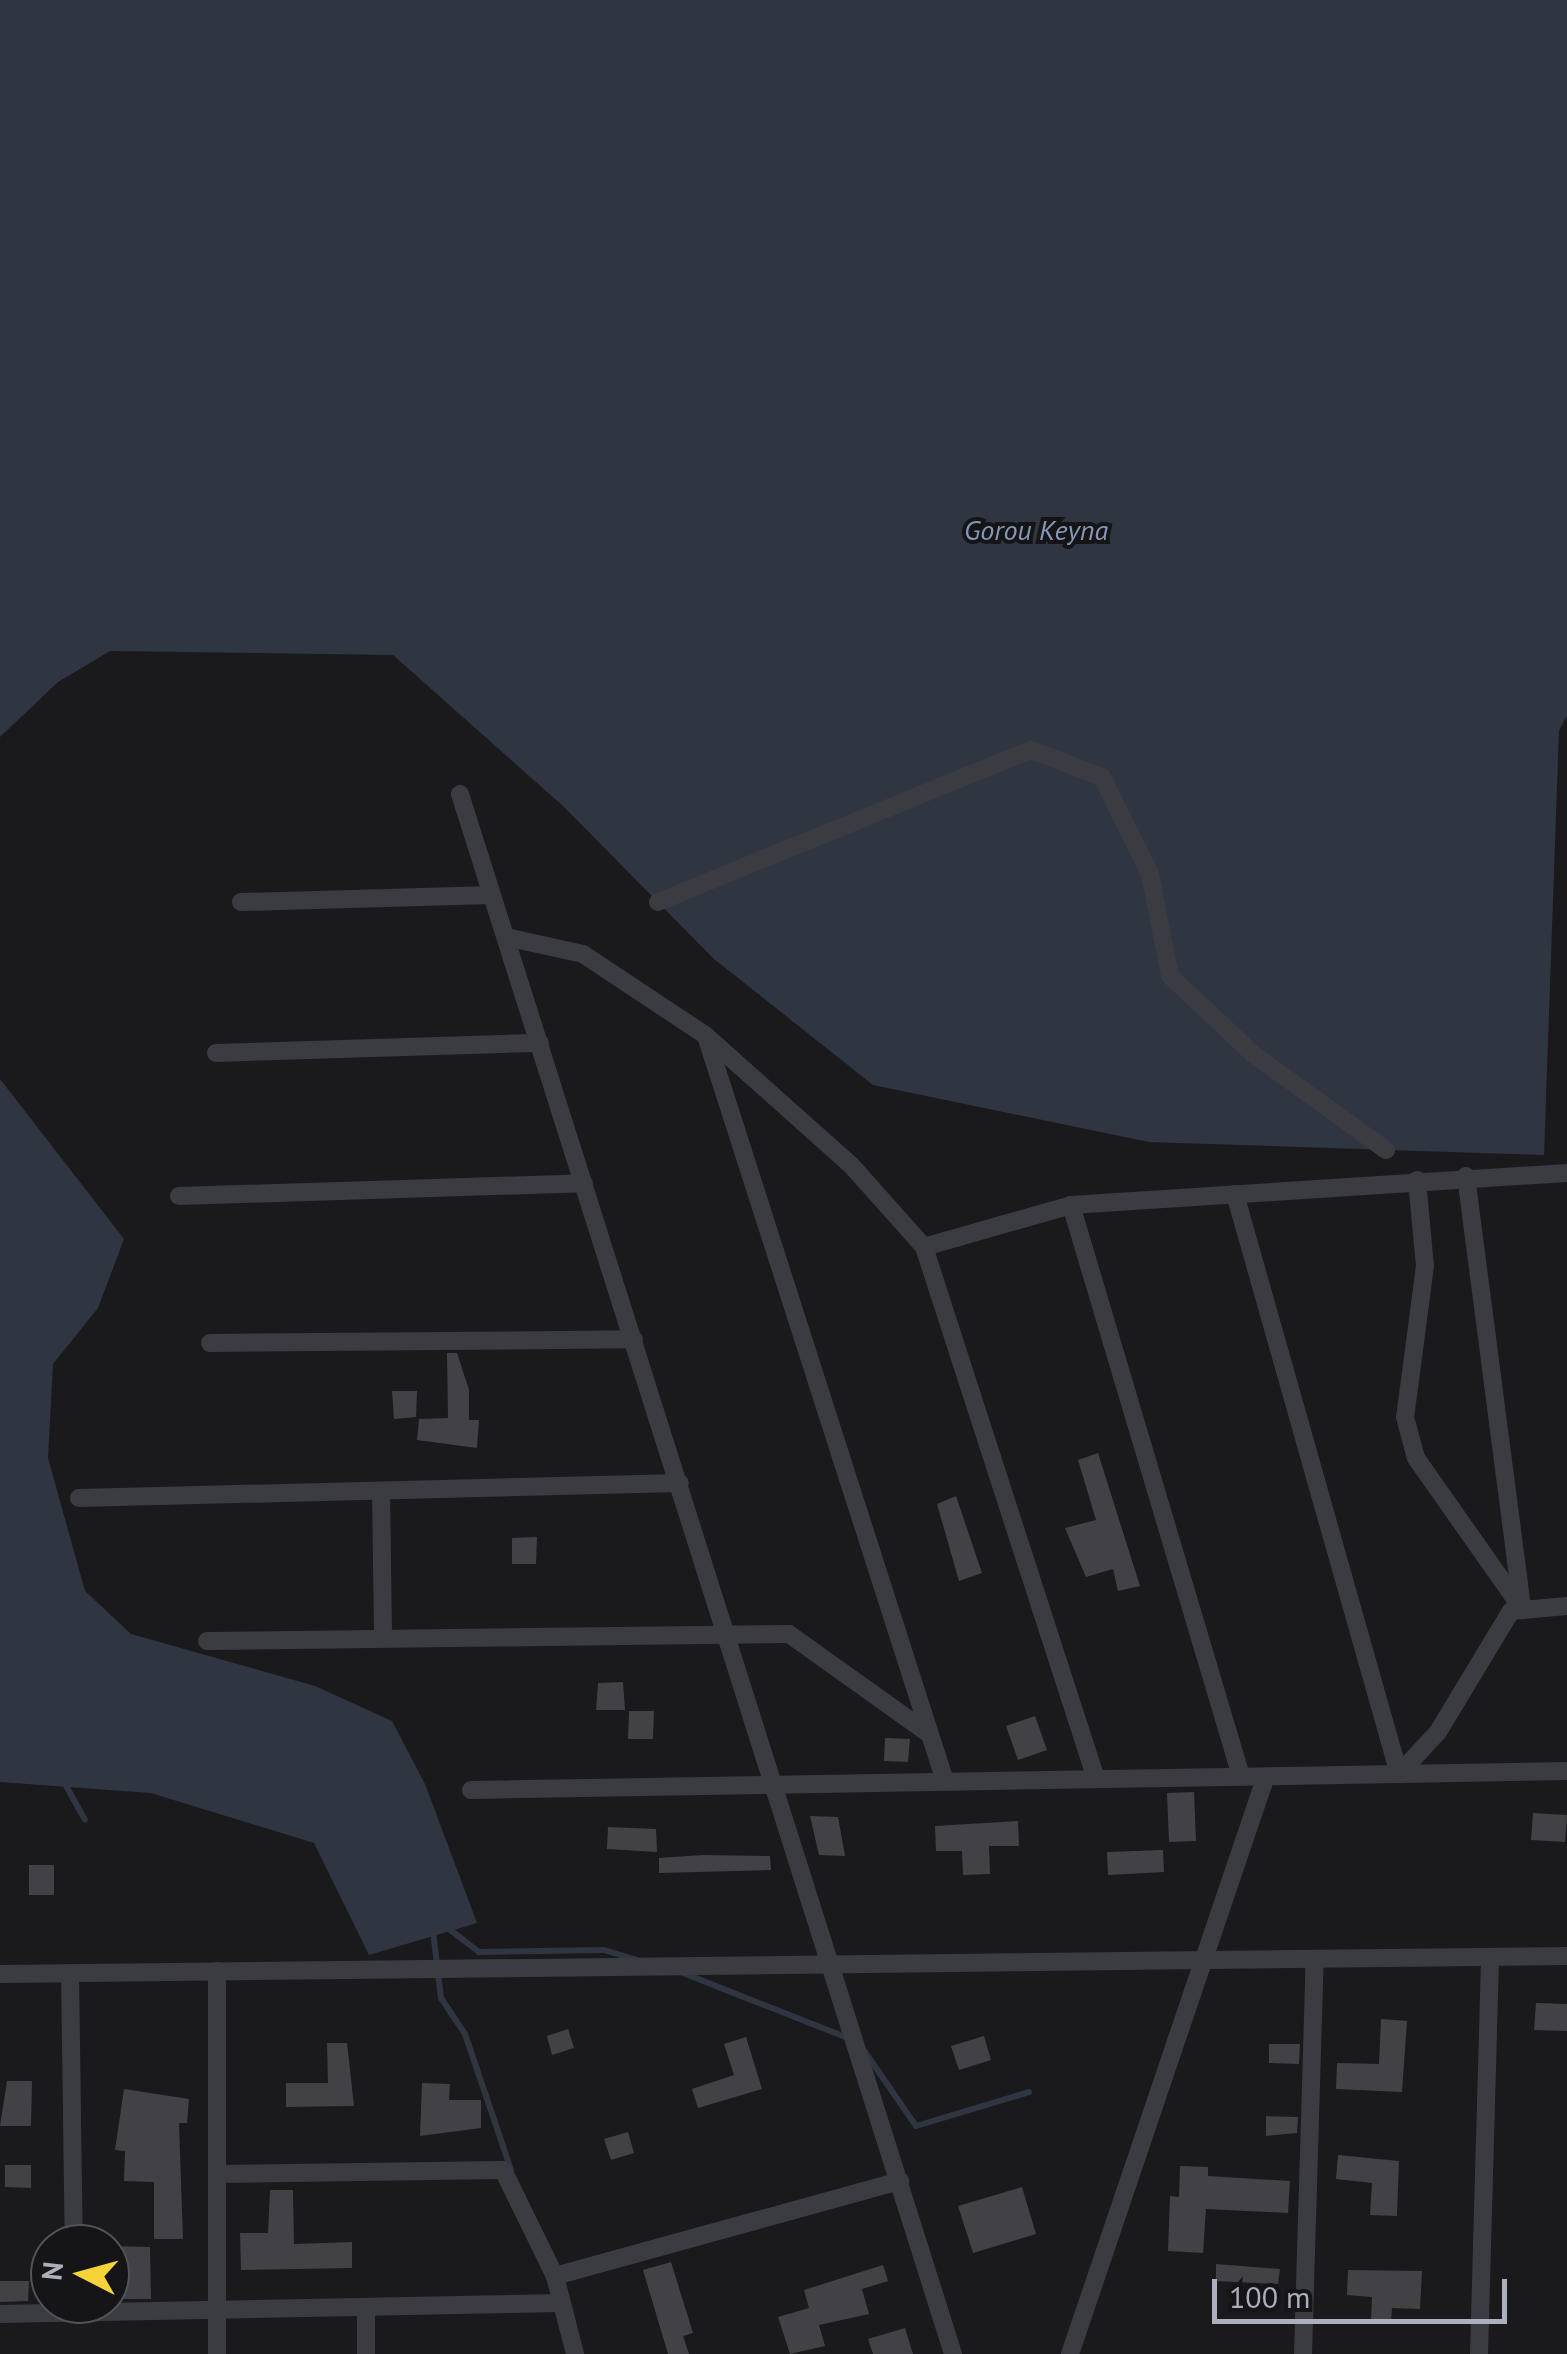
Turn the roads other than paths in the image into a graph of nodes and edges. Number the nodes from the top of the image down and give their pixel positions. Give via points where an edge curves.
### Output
1 (460, 794) dead end
2 (492, 895) junction
3 (241, 902) dead end
4 (658, 902) dead end
5 (506, 937) junction
6 (705, 1035) junction
7 (540, 1043) junction
8 (216, 1053) dead end
9 (1386, 1150) dead end
10 (1567, 1173) edge
11 (1466, 1176) junction
12 (1417, 1180) junction
13 (584, 1183) junction
14 (1235, 1194) junction
15 (179, 1196) dead end
16 (1072, 1204) junction
17 (924, 1247) junction
18 (634, 1340) junction
19 (210, 1343) dead end
20 (680, 1483) junction
21 (381, 1491) junction
22 (79, 1498) dead end
23 (1567, 1606) edge
24 (1523, 1610) junction
25 (727, 1631) junction
26 (383, 1638) junction
27 (207, 1641) dead end
28 (930, 1734) junction
29 (1567, 1772) edge
30 (1398, 1774) junction
31 (1242, 1776) junction
32 (1266, 1776) junction
33 (1096, 1779) junction
34 (774, 1780) junction
35 (944, 1781) junction
36 (470, 1790) dead end
37 (1567, 1956) edge
38 (1490, 1957) junction
39 (1315, 1959) junction
40 (1199, 1960) junction
41 (834, 1965) junction
42 (217, 1972) junction
43 (70, 1973) junction
44 (0, 1974) edge
45 (217, 2174) junction
46 (900, 2181) junction
47 (74, 2224) edge
48 (555, 2276) junction
49 (559, 2304) junction
50 (366, 2307) junction
51 (130, 2309) edge
52 (217, 2310) junction
53 (30, 2312) edge
54 (0, 2314) edge
55 (217, 2354) edge
56 (366, 2354) edge
57 (576, 2354) edge
58 (953, 2354) edge
59 (1070, 2354) edge
60 (1302, 2354) edge
61 (1479, 2354) edge

1 - 2 street
2 - 3 street
2 - 5 street
4 - 9 street via 1031,750 1102,776 1150,874 1170,976 1253,1054
5 - 6 street via 583,954
5 - 7 street
6 - 17 street via 851,1165
6 - 28 street
7 - 8 street
7 - 13 street
10 - 11 street
11 - 12 street
11 - 24 street
12 - 14 street
12 - 24 street via 1425,1266 1405,1417 1416,1458
13 - 15 street
13 - 18 street
14 - 16 street
14 - 30 street
16 - 17 street
16 - 31 street
17 - 33 street
18 - 19 street
18 - 20 street
20 - 21 street
20 - 25 street
21 - 22 street
21 - 26 street
23 - 24 street
24 - 30 street via 1511,1611 1438,1732
25 - 26 street
25 - 28 street via 788,1634
25 - 34 street
26 - 27 street
28 - 35 street
29 - 30 street
30 - 32 street
31 - 32 street
31 - 33 street
32 - 40 street
33 - 35 street
34 - 35 street
34 - 36 street
34 - 41 street
37 - 38 street
38 - 39 street
38 - 61 street
39 - 40 street
39 - 60 street
40 - 41 street
40 - 59 street
41 - 42 street
41 - 46 street
42 - 43 street
42 - 45 street
43 - 44 street
43 - 47 street
45 - 48 street via 503,2170
45 - 52 street
46 - 48 street
46 - 58 street
48 - 49 street
49 - 50 street
49 - 57 street
50 - 52 street
50 - 56 street
51 - 52 street
52 - 55 street
53 - 54 street

